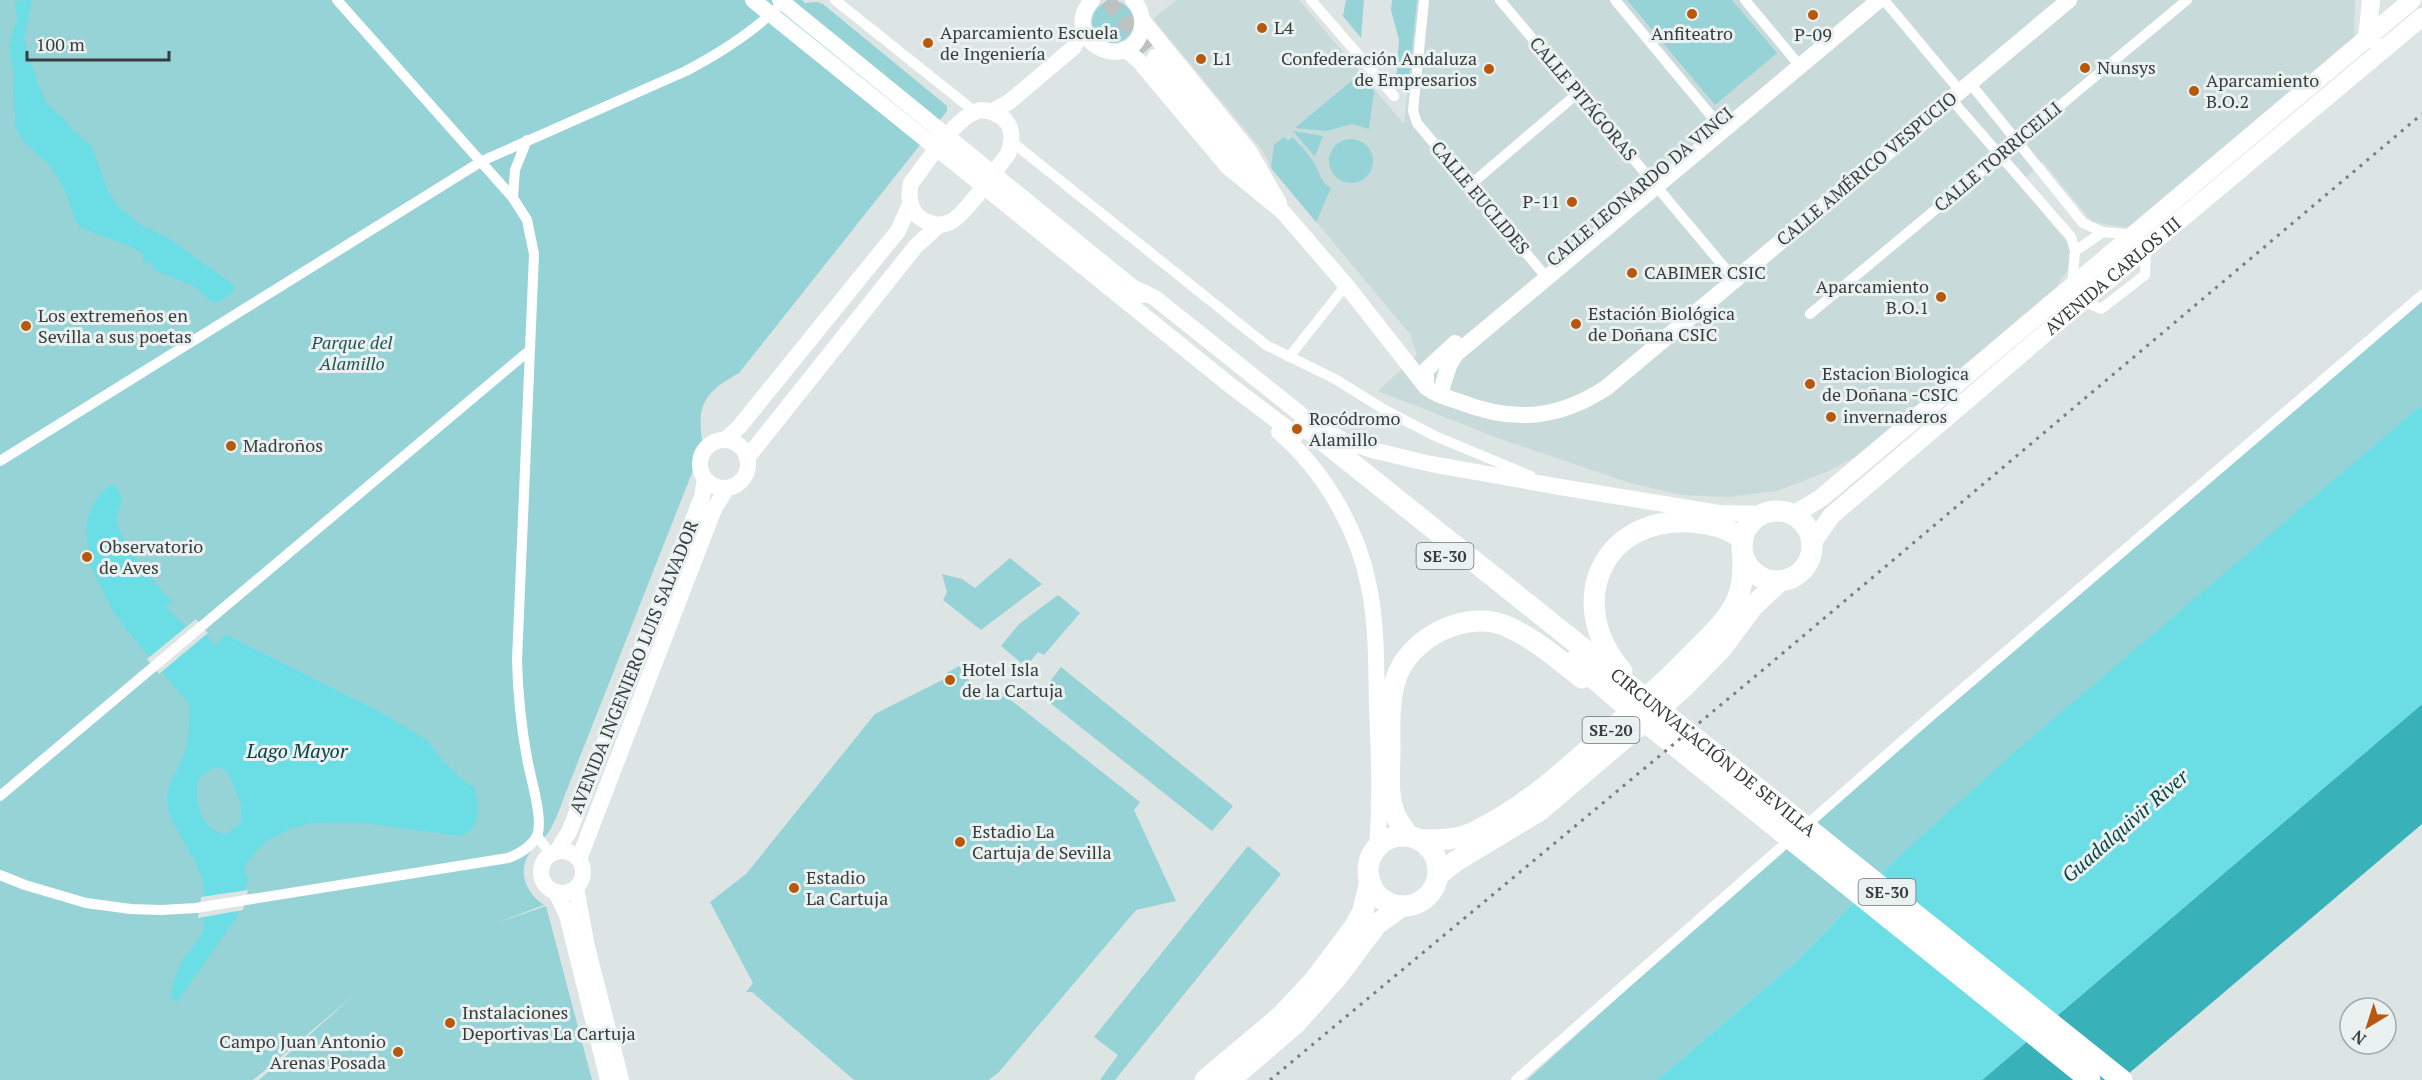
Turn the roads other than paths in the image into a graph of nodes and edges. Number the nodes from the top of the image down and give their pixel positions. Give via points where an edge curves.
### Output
1 (337, 0) edge
2 (753, 0) edge
3 (780, 0) edge
4 (786, 0) edge
5 (835, 0) edge
6 (1311, 0) edge
7 (1425, 0) edge
8 (1500, 0) edge
9 (1615, 0) edge
10 (1745, 0) edge
11 (1866, 0) edge
12 (1879, 0) edge
13 (1884, 0) edge
14 (2070, 0) edge
15 (2187, 0) edge
16 (2371, 0) edge
17 (2412, 0) edge
18 (1087, 3) edge
19 (1140, 7) edge
20 (2422, 17) edge
21 (1083, 29) junction
22 (2367, 38) junction
23 (2389, 43) junction
24 (1098, 48) junction
25 (1125, 50) junction
26 (1155, 57) tunnel mouth
27 (1798, 62) junction
28 (1960, 91) junction
29 (1578, 93) junction
30 (1394, 96) dead end
31 (974, 111) junction
32 (993, 111) junction
33 (1008, 123) junction
34 (1720, 127) junction
35 (527, 140) junction
36 (2017, 141) junction
37 (1012, 142) junction
38 (2000, 155) junction
39 (482, 161) junction
40 (1653, 183) junction
41 (1470, 185) junction
42 (513, 198) junction
43 (910, 204) junction
44 (1283, 212) junction
45 (939, 225) junction
46 (2103, 232) junction
47 (2140, 242) junction
48 (2075, 251) junction
49 (1544, 274) junction
50 (1735, 280) junction
51 (1346, 285) junction
52 (2078, 295) junction
53 (2422, 295) edge
54 (1810, 315) dead end
55 (530, 350) junction
56 (1289, 357) junction
57 (1432, 382) junction
58 (1300, 431) junction
59 (725, 440) junction
60 (747, 458) junction
61 (0, 461) edge
62 (705, 479) junction
63 (1560, 487) junction
64 (727, 488) junction
65 (1764, 514) junction
66 (1793, 515) junction
67 (1812, 544) junction
68 (1743, 548) junction
69 (1780, 581) junction
70 (1599, 671) junction
71 (0, 796) edge
72 (537, 836) junction
73 (1414, 838) junction
74 (1377, 847) junction
75 (554, 853) junction
76 (579, 859) junction
77 (0, 875) edge
78 (1438, 875) junction
79 (1370, 881) junction
80 (576, 888) junction
81 (556, 892) junction
82 (1402, 906) junction
83 (608, 1080) edge
84 (621, 1080) edge
85 (1205, 1080) edge
86 (1230, 1080) edge
87 (1516, 1080) edge
88 (2090, 1080) edge
89 (2122, 1080) edge

1 - 39 street
2 - 58 street via 1232,386
3 - 58 street via 1134,288
4 - 35 street via 716,56
5 - 31 street
6 - 30 street
7 - 41 street, CALLE EUCLIDES via 1413,111 1417,123
8 - 29 street, CALLE PITÁGORAS
9 - 34 street
10 - 27 street
11 - 27 street, CALLE LEONARDO DA VINCI
12 - 27 street, CALLE LEONARDO DA VINCI
13 - 28 street
14 - 28 street, CALLE AMÉRICO VESPUCIO
15 - 36 street, CALLE TORRICELLI
16 - 22 main road
17 - 22 main road, AVENIDA CARLOS III
18 - 21 street
19 - 25 street via 1141,33
19 - 44 street, CALLE AMÉRICO VESPUCIO via 1249,151
20 - 23 main road, AVENIDA CARLOS III
21 - 24 street
21 - 32 street via 1073,48
22 - 23 main road
22 - 47 main road, AVENIDA CARLOS III
23 - 47 main road, AVENIDA CARLOS III
24 - 25 street
24 - 33 street via 1080,56 1014,111
25 - 44 street, CALLE AMÉRICO VESPUCIO via 1140,62 1228,167
26 - 44 street
27 - 34 street, CALLE LEONARDO DA VINCI
28 - 36 street
28 - 38 street
28 - 50 street, CALLE AMÉRICO VESPUCIO
29 - 40 street, CALLE PITÁGORAS
29 - 41 street
31 - 32 street
31 - 43 street via 961,120 911,183
32 - 33 street
33 - 37 street
34 - 40 street, CALLE LEONARDO DA VINCI
35 - 39 street
35 - 42 street via 515,170
36 - 38 street, CALLE TORRICELLI
36 - 46 street via 2083,223
37 - 45 street via 1008,154 960,214
37 - 56 street via 1266,345
38 - 48 street via 2071,237
38 - 54 street, CALLE TORRICELLI
39 - 42 street
39 - 61 street
40 - 49 street, CALLE LEONARDO DA VINCI
40 - 50 street, CALLE PITÁGORAS
41 - 49 street, CALLE EUCLIDES
42 - 55 street via 527,220 534,254
43 - 45 street via 921,219
43 - 59 street via 898,231
44 - 51 street, CALLE AMÉRICO VESPUCIO
45 - 60 street via 916,246
46 - 47 street
46 - 48 street
47 - 52 main road, AVENIDA CARLOS III
48 - 52 street
49 - 57 street, CALLE LEONARDO DA VINCI
50 - 57 street, CALLE AMÉRICO VESPUCIO via 1606,388 1570,407 1512,416 1474,408
51 - 56 street
51 - 57 street, CALLE AMÉRICO VESPUCIO
52 - 66 main road, AVENIDA CARLOS III via 1821,498
52 - 67 main road, AVENIDA CARLOS III via 1831,516
53 - 87 street via 1925,721
55 - 71 street
55 - 72 street via 517,661 527,759 539,822
56 - 63 street via 1435,436
58 - 63 street via 1431,464
58 - 70 highway, CIRCUNVALACIÓN DE SEVILLA / SE-30
58 - 74 street via 1313,467 1354,538 1370,588 1379,743
59 - 60 street via 739,446
59 - 62 street via 704,450 700,465
60 - 64 street via 746,475
62 - 64 street via 719,488
62 - 75 street, AVENIDA INGENIERO LUIS SALVADOR via 702,497 568,832
63 - 65 street via 1719,513
64 - 76 street, AVENIDA INGENIERO LUIS SALVADOR via 714,509
65 - 66 highway
65 - 68 highway via 1746,529
66 - 67 highway via 1806,527
67 - 69 highway, SE-20 via 1811,555 1800,573
68 - 69 highway via 1748,566 1757,575
68 - 70 highway via 1732,532 1719,526 1671,521 1641,530 1623,541 1597,579 1594,622 1602,644
68 - 73 highway, SE-20 via 1743,580 1724,621 1615,726 1558,776 1476,831 1457,838
69 - 78 highway, SE-20 via 1753,606 1722,648 1684,687 1539,811
70 - 73 highway via 1505,626 1485,622 1463,623 1424,641 1398,673 1391,705 1391,806 1398,823
70 - 88 highway, CIRCUNVALACIÓN DE SEVILLA / SE-30 via 1627,707
70 - 89 highway, CIRCUNVALACIÓN DE SEVILLA / SE-30 via 1652,705
72 - 75 street
72 - 77 street via 527,848 508,858 196,908 131,909 86,903
73 - 74 highway, SE-20 via 1397,836
73 - 78 highway via 1435,855
74 - 79 highway via 1368,865
75 - 76 street via 569,852
75 - 81 street via 542,865 542,878
76 - 80 street via 584,871
78 - 82 highway, SE-20 via 1430,894 1422,901
79 - 82 highway via 1382,899
79 - 85 highway via 1355,926 1313,982 1281,1016
80 - 81 street
80 - 84 street
81 - 83 street via 567,915
82 - 86 highway, SE-20 via 1377,924 1296,1023

